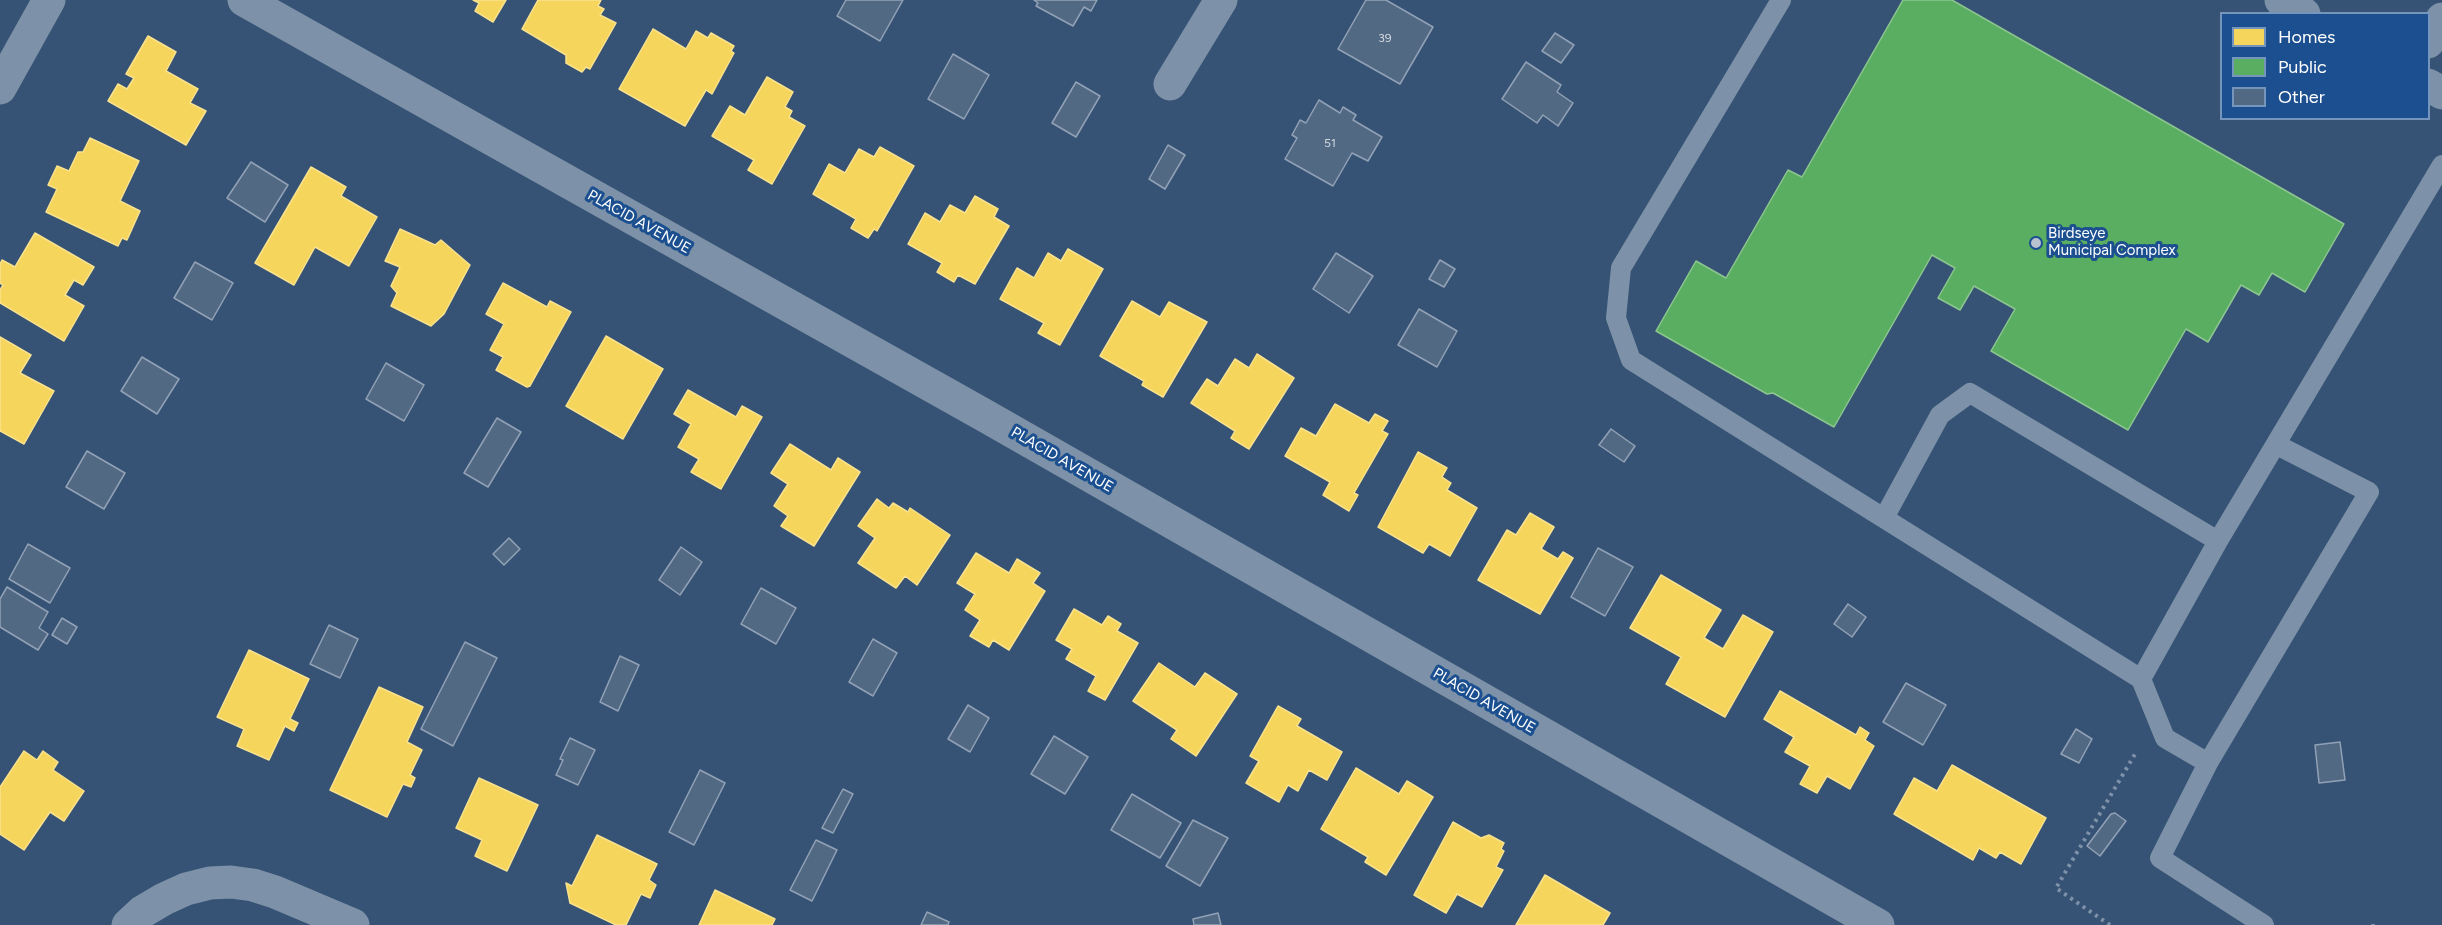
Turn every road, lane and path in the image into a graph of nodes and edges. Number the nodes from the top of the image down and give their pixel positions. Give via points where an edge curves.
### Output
1 (49, 0) edge
2 (244, 0) edge
3 (1221, 0) edge
4 (1781, 0) edge
5 (2281, 0) edge
6 (2301, 12) edge
7 (2442, 19) edge
8 (2430, 39) edge
9 (1170, 84) dead end
10 (0, 88) edge
11 (2442, 165) edge
12 (2277, 445) junction
13 (1884, 518) junction
14 (2218, 541) junction
15 (2140, 680) junction
16 (2140, 747) dead end
17 (2208, 762) junction
18 (128, 925) edge
19 (353, 925) edge
20 (1878, 925) edge
21 (2110, 925) edge
22 (2264, 925) edge

1 - 10 street
2 - 20 street, PLACID AVENUE via 982,414
3 - 9 street
4 - 13 lane via 1621,268 1616,318 1631,360
5 - 6 street
7 - 8 street
11 - 12 lane
12 - 14 lane
12 - 17 lane via 2369,492
13 - 14 lane via 1940,415 1970,393
13 - 15 lane
14 - 15 lane
15 - 17 lane via 2165,738
16 - 21 path via 2056,888
17 - 22 lane via 2160,858
18 - 19 street via 142,912 175,894 210,883 231,882 275,892

